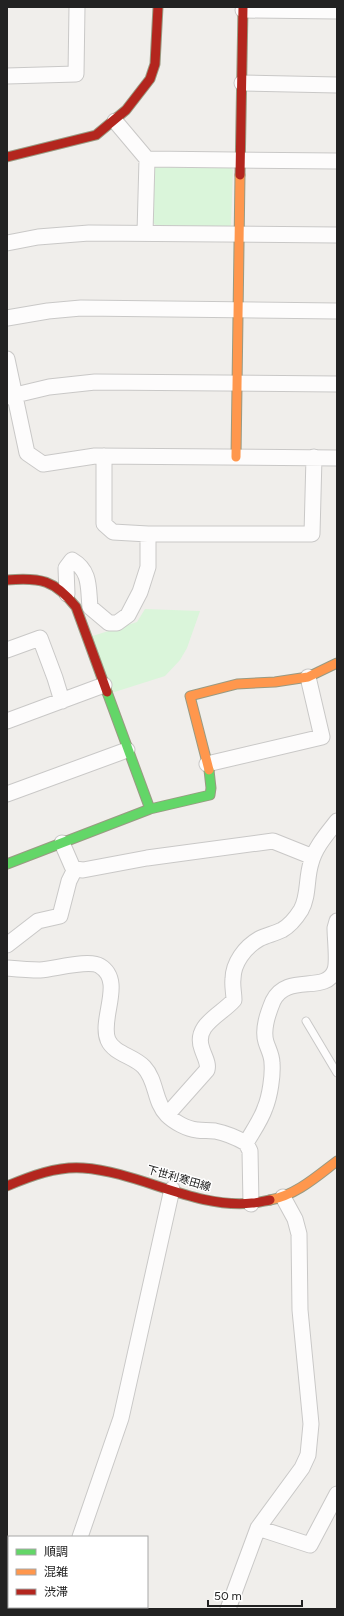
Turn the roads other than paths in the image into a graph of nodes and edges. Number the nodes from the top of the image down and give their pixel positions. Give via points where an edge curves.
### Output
1 (77, 7) edge
2 (158, 7) edge
3 (243, 8) edge
4 (337, 11) edge
5 (7, 76) edge
6 (242, 83) junction
7 (337, 85) edge
8 (115, 120) junction
9 (7, 157) edge
10 (147, 159) junction
11 (240, 160) junction
12 (337, 161) edge
13 (145, 233) junction
14 (240, 234) junction
15 (337, 235) edge
16 (7, 243) edge
17 (238, 310) junction
18 (337, 311) edge
19 (7, 318) edge
20 (7, 359) edge
21 (237, 383) junction
22 (337, 384) edge
23 (11, 396) edge
24 (104, 456) junction
25 (236, 457) junction
26 (314, 457) junction
27 (337, 458) edge
28 (148, 534) junction
29 (7, 580) edge
30 (67, 594) junction
31 (7, 650) edge
32 (337, 663) edge
33 (308, 677) junction
34 (104, 685) junction
35 (62, 701) junction
36 (7, 721) edge
37 (127, 750) junction
38 (207, 764) junction
39 (7, 794) edge
40 (150, 809) junction
41 (337, 821) edge
42 (62, 843) junction
43 (313, 857) junction
44 (7, 864) edge
45 (75, 869) junction
46 (337, 921) edge
47 (7, 944) edge
48 (7, 968) edge
49 (306, 1021) dead end
50 (337, 1073) edge
51 (167, 1115) junction
52 (246, 1143) junction
53 (337, 1161) edge
54 (7, 1186) edge
55 (172, 1189) junction
56 (283, 1197) junction
57 (251, 1204) junction
58 (337, 1494) edge
59 (258, 1528) junction
60 (80, 1536) edge
61 (228, 1609) edge

1 - 5 street via 76,74
2 - 8 street via 157,46 150,80
3 - 4 street
3 - 6 street
6 - 7 street
6 - 11 street
8 - 9 street via 96,135
8 - 10 street
10 - 11 street
10 - 13 street
11 - 12 street
11 - 14 street
13 - 14 street
13 - 16 street via 61,235
14 - 15 street
14 - 17 street
17 - 18 street
17 - 19 street via 81,308 48,310
17 - 21 street
20 - 23 street
21 - 22 street
21 - 23 street via 95,382 49,387
21 - 25 street
23 - 24 street via 27,453 43,464
24 - 25 street
24 - 28 street via 104,524 113,532
25 - 26 street
26 - 27 street
26 - 28 street via 312,534
28 - 30 street via 148,567 140,592 128,615 118,623 109,623 90,607 89,581 80,565 72,560 66,568
29 - 30 street via 44,580
30 - 34 street via 82,621
31 - 35 street via 40,638
32 - 33 street
33 - 38 street via 322,737
33 - 38 street via 237,684 190,696
34 - 35 street
34 - 37 street
35 - 36 street
37 - 39 street
37 - 40 street
38 - 40 street via 212,790 210,795
40 - 42 street
41 - 43 street
42 - 44 street
42 - 45 street
43 - 45 street via 273,841 147,858 83,870
43 - 51 street via 300,911 282,930 260,939 241,955 233,979 234,1000 210,1021 202,1032 200,1045 207,1070
45 - 47 street via 69,881 60,916 38,921
46 - 52 street via 336,965 332,975 326,980 284,988 276,996 270,1009 265,1031 272,1063 268,1096 265,1108
48 - 51 street via 44,970 92,963 104,969 110,978 111,987 106,1030 108,1039 114,1048 145,1068 159,1104
49 - 50 lane
51 - 52 street via 191,1128 217,1132
52 - 57 street via 250,1151
53 - 56 street, 下世利寒田線
54 - 55 street, 下世利寒田線 via 34,1175 83,1168 105,1171
55 - 57 street, 下世利寒田線 via 220,1202
55 - 60 street via 120,1418
56 - 57 street, 下世利寒田線
56 - 59 street via 295,1219 299,1234 300,1310 310,1406 310,1441 308,1455 302,1468
58 - 59 street via 310,1545
59 - 61 street

